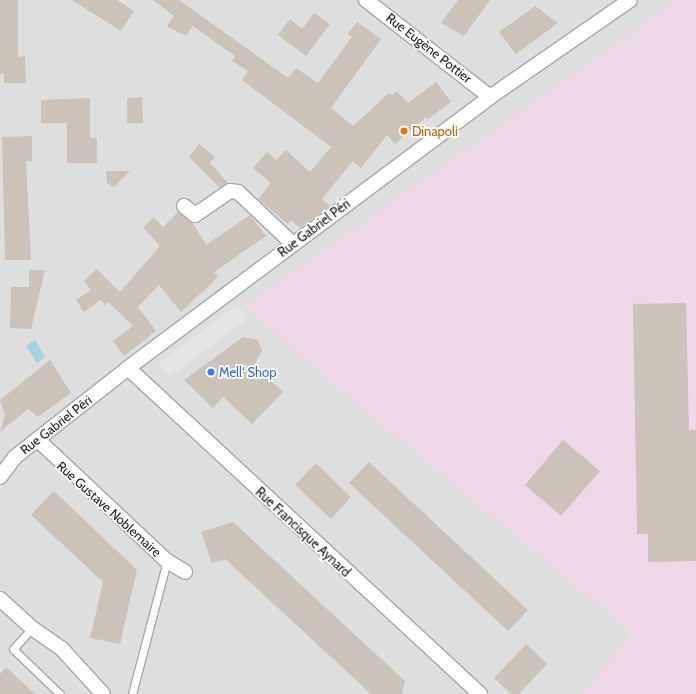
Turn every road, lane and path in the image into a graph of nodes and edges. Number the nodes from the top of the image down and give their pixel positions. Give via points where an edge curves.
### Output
1 (366, 0) edge
2 (630, 0) edge
3 (490, 97) junction
4 (184, 206) dead end
5 (293, 244) junction
6 (128, 368) junction
7 (38, 440) junction
8 (2, 471) edge
9 (167, 561) junction
10 (185, 572) dead end
11 (0, 599) edge
12 (32, 628) junction
13 (60, 694) edge
14 (103, 694) edge
15 (132, 694) edge
16 (480, 694) edge

1 - 3 street, Rue Eugène Pottier
2 - 3 street, Rue Gabriel Péri
3 - 5 street, Rue Gabriel Péri
4 - 5 street via 195,215 230,191 238,192
5 - 6 street, Rue Gabriel Péri
6 - 7 street, Rue Gabriel Péri
6 - 16 street, Rue Francisque Aynard
7 - 8 street, Rue Gabriel Péri
7 - 9 street, Rue Gustave Noblemaire
9 - 10 street, Rue Gustave Noblemaire
9 - 15 lane
11 - 12 street
12 - 13 lane via 14,649
12 - 14 street via 61,648

